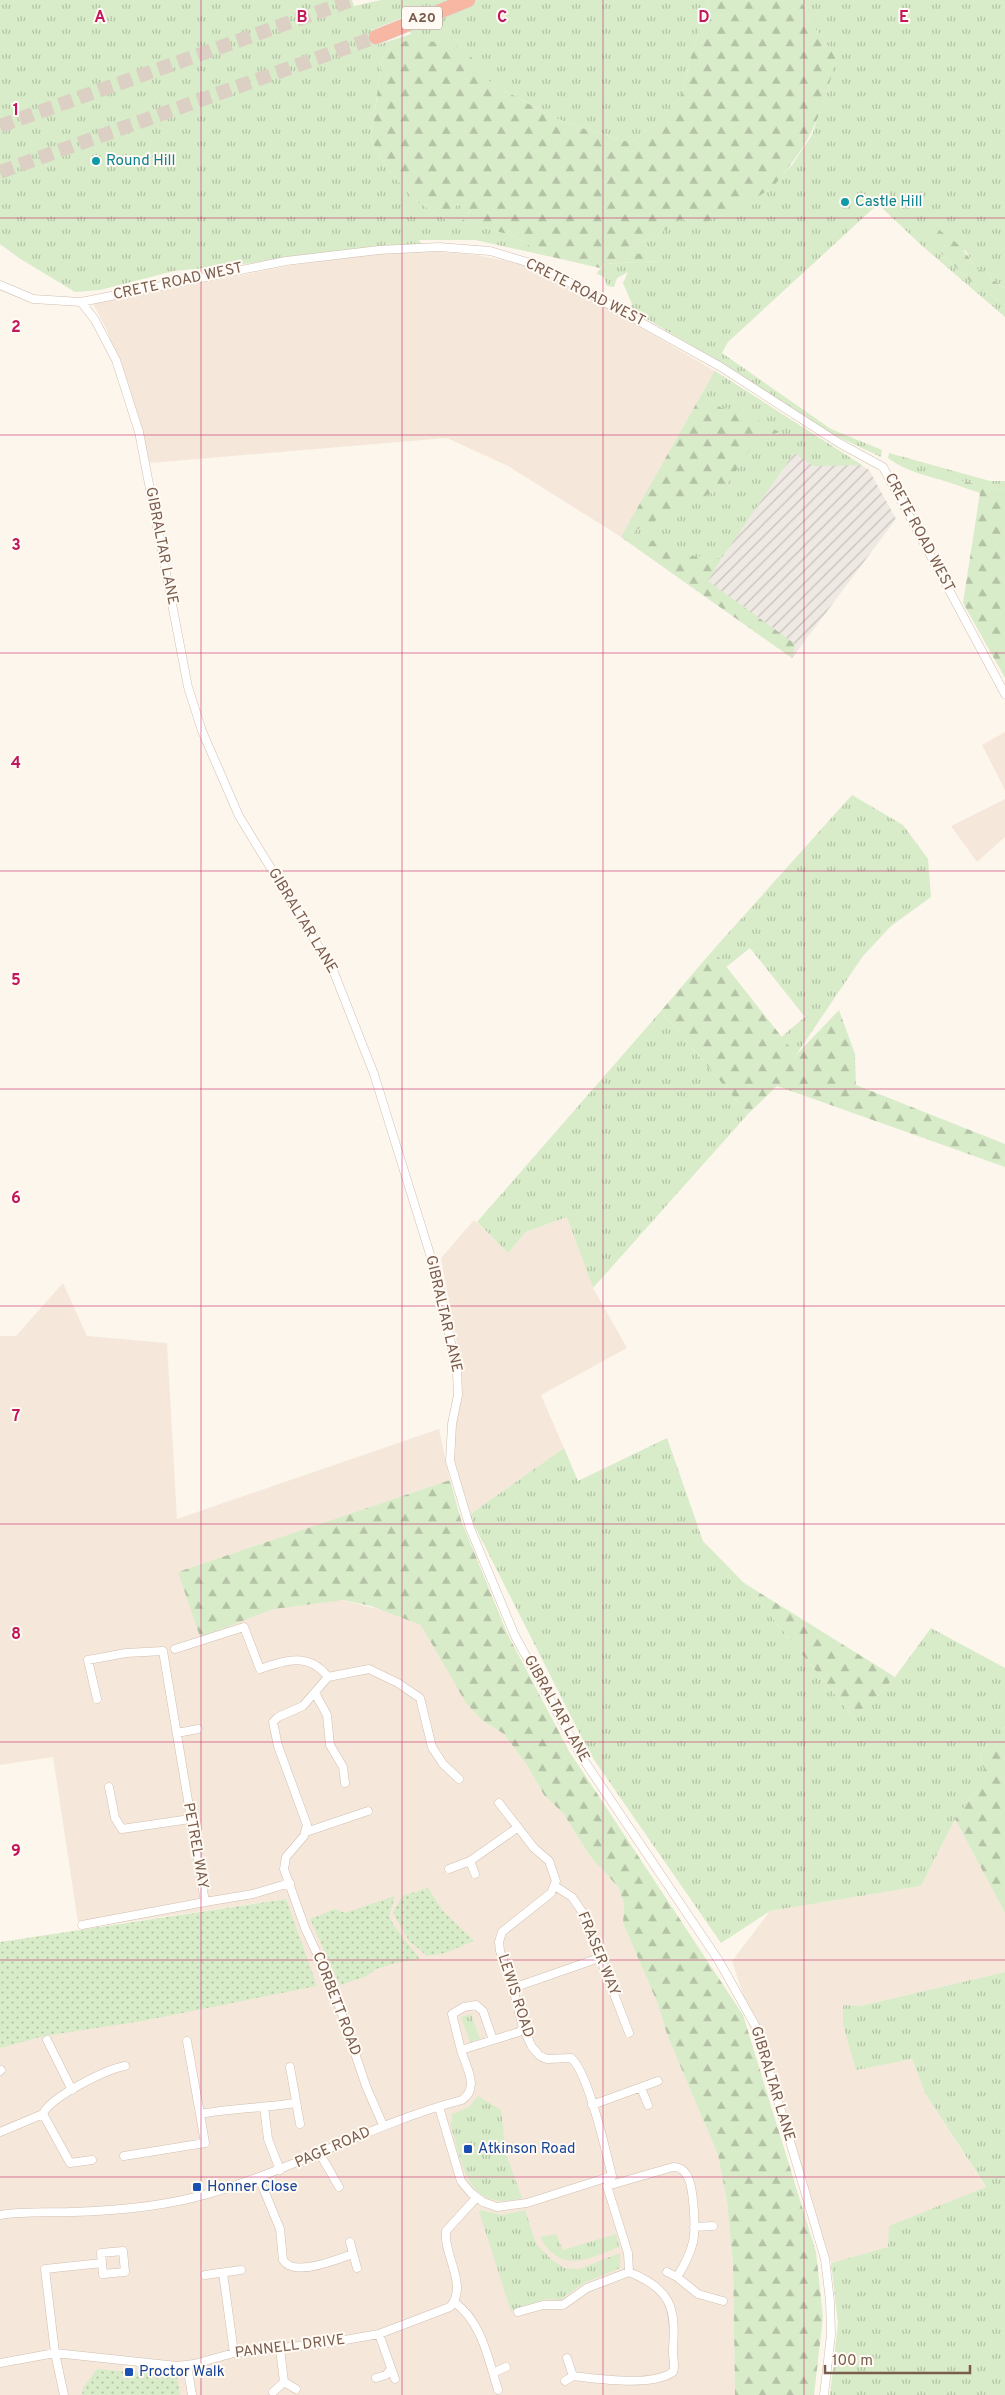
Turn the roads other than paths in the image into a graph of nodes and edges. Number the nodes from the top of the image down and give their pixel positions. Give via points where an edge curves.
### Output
1 (468, 0) edge
2 (376, 37) tunnel mouth
3 (0, 285) edge
4 (81, 302) junction
5 (1005, 694) edge
6 (241, 1618) dead end
7 (244, 1627) junction
8 (175, 1649) dead end
9 (328, 1677) junction
10 (315, 1693) junction
11 (97, 1699) dead end
12 (198, 1729) dead end
13 (177, 1733) junction
14 (459, 1779) dead end
15 (345, 1783) dead end
16 (109, 1788) dead end
17 (499, 1803) dead end
18 (368, 1811) dead end
19 (190, 1819) junction
20 (517, 1828) junction
21 (306, 1832) junction
22 (470, 1861) junction
23 (449, 1869) dead end
24 (476, 1874) dead end
25 (290, 1883) junction
26 (555, 1886) junction
27 (205, 1902) junction
28 (82, 1925) dead end
29 (599, 1958) junction
30 (513, 1988) junction
31 (524, 2028) junction
32 (629, 2033) dead end
33 (47, 2040) dead end
34 (493, 2040) junction
35 (187, 2041) dead end
36 (462, 2050) junction
37 (125, 2066) dead end
38 (290, 2066) dead end
39 (658, 2081) dead end
40 (641, 2088) junction
41 (72, 2090) junction
42 (296, 2103) junction
43 (592, 2105) junction
44 (648, 2105) dead end
45 (264, 2107) junction
46 (439, 2107) junction
47 (43, 2114) junction
48 (200, 2114) junction
49 (300, 2124) dead end
50 (383, 2126) junction
51 (0, 2132) edge
52 (320, 2154) junction
53 (124, 2156) dead end
54 (92, 2160) dead end
55 (280, 2170) junction
56 (612, 2176) junction
57 (259, 2178) junction
58 (606, 2186) junction
59 (339, 2187) dead end
60 (476, 2198) junction
61 (0, 2215) edge
62 (694, 2226) junction
63 (712, 2226) dead end
64 (350, 2242) dead end
65 (353, 2254) junction
66 (102, 2264) dead end
67 (357, 2268) dead end
68 (241, 2270) dead end
69 (629, 2272) junction
70 (667, 2272) dead end
71 (223, 2273) junction
72 (205, 2275) dead end
73 (677, 2278) junction
74 (723, 2301) dead end
75 (454, 2302) junction
76 (518, 2312) dead end
77 (379, 2334) junction
78 (280, 2349) junction
79 (55, 2352) junction
80 (234, 2353) junction
81 (567, 2358) dead end
82 (0, 2362) edge
83 (187, 2365) junction
84 (506, 2367) dead end
85 (391, 2369) junction
86 (493, 2373) junction
87 (573, 2376) junction
88 (376, 2378) dead end
89 (396, 2379) dead end
90 (565, 2381) dead end
91 (284, 2382) junction
92 (296, 2389) dead end
93 (498, 2390) dead end
94 (274, 2392) dead end
95 (64, 2395) edge
96 (192, 2395) edge
97 (824, 2395) edge

1 - 2 highway, A20
3 - 4 street, CRETE ROAD WEST via 33,299
4 - 5 street, CRETE ROAD WEST via 286,261 379,250 438,247 473,250 510,256 540,266 721,367 883,467
4 - 97 street, GIBRALTAR LANE via 95,320 116,360 139,432 188,687 202,731 239,816 333,970 374,1074 438,1280 457,1372 458,1395 450,1460 470,1528 515,1636 581,1756 719,1961 756,2027 825,2259 831,2335
6 - 7 street
7 - 8 street
7 - 9 street via 260,1669 286,1660 297,1660 318,1666
9 - 10 street
9 - 14 street via 369,1669 415,1694 422,1703 436,1753
10 - 15 street via 327,1715 330,1745 343,1767
10 - 21 street via 302,1706 278,1716 273,1724 307,1825
11 - 13 street, PETREL WAY via 88,1660 163,1650
12 - 13 street
13 - 19 street, PETREL WAY
16 - 19 street via 115,1818 122,1829
17 - 20 street
18 - 21 street
19 - 27 street, PETREL WAY
20 - 22 street
20 - 26 street via 552,1865
21 - 25 street, CORBETT ROAD via 286,1857 284,1869
22 - 23 street
22 - 24 street
25 - 27 street, PETREL WAY via 253,1894
25 - 50 street, CORBETT ROAD via 305,1928 333,1988
26 - 29 street, FRASER WAY via 572,1897 584,1913
26 - 30 street, LEWIS ROAD via 506,1928 500,1937 500,1951
27 - 28 street via 102,1918
29 - 30 street
29 - 32 street, FRASER WAY
30 - 31 street, LEWIS ROAD
31 - 34 street
31 - 43 street, LEWIS ROAD via 540,2056 547,2059 568,2057 576,2062
33 - 41 street
34 - 36 street
34 - 36 street, PAGE ROAD via 483,2011 476,2005 464,2007 452,2014
35 - 48 street
36 - 46 street, PAGE ROAD via 471,2080 470,2090 462,2100
37 - 41 street
38 - 42 street
39 - 40 street
40 - 43 street
40 - 44 street
41 - 47 street via 50,2104
42 - 45 street
42 - 49 street
43 - 56 street, LEWIS ROAD
45 - 48 street via 230,2108
45 - 55 street via 268,2139
46 - 50 street, PAGE ROAD
46 - 60 street via 461,2181
47 - 51 street
47 - 54 street via 70,2163
48 - 53 street via 205,2144
50 - 52 street, PAGE ROAD
52 - 55 street, PAGE ROAD
52 - 59 street
55 - 57 street, PAGE ROAD
56 - 58 street
56 - 60 street via 527,2203 503,2207
57 - 61 street, PAGE ROAD via 166,2203 81,2212
57 - 65 street via 280,2229 286,2264 304,2268
58 - 62 street via 679,2168 690,2179
58 - 69 street via 628,2253
60 - 75 street via 446,2231 446,2244 458,2292
62 - 63 street
62 - 73 street via 686,2264
64 - 65 street
65 - 67 street
66 - 79 street via 45,2268
68 - 71 street
69 - 76 street via 587,2288 563,2304 543,2305
69 - 87 street via 659,2290 672,2307 675,2321 673,2372 644,2381
70 - 73 street
71 - 72 street
71 - 80 street
73 - 74 street via 698,2294
75 - 77 street, PANNELL DRIVE via 450,2307
75 - 86 street via 477,2325
77 - 78 street, PANNELL DRIVE
77 - 85 street
78 - 80 street, PANNELL DRIVE
78 - 91 street
79 - 82 street, PANNELL DRIVE
79 - 83 street, PANNELL DRIVE via 168,2366
79 - 95 street
80 - 83 street, PANNELL DRIVE
81 - 87 street
83 - 96 street
84 - 86 street
85 - 88 street via 386,2375
85 - 89 street
86 - 93 street
87 - 90 street
91 - 92 street
91 - 94 street

